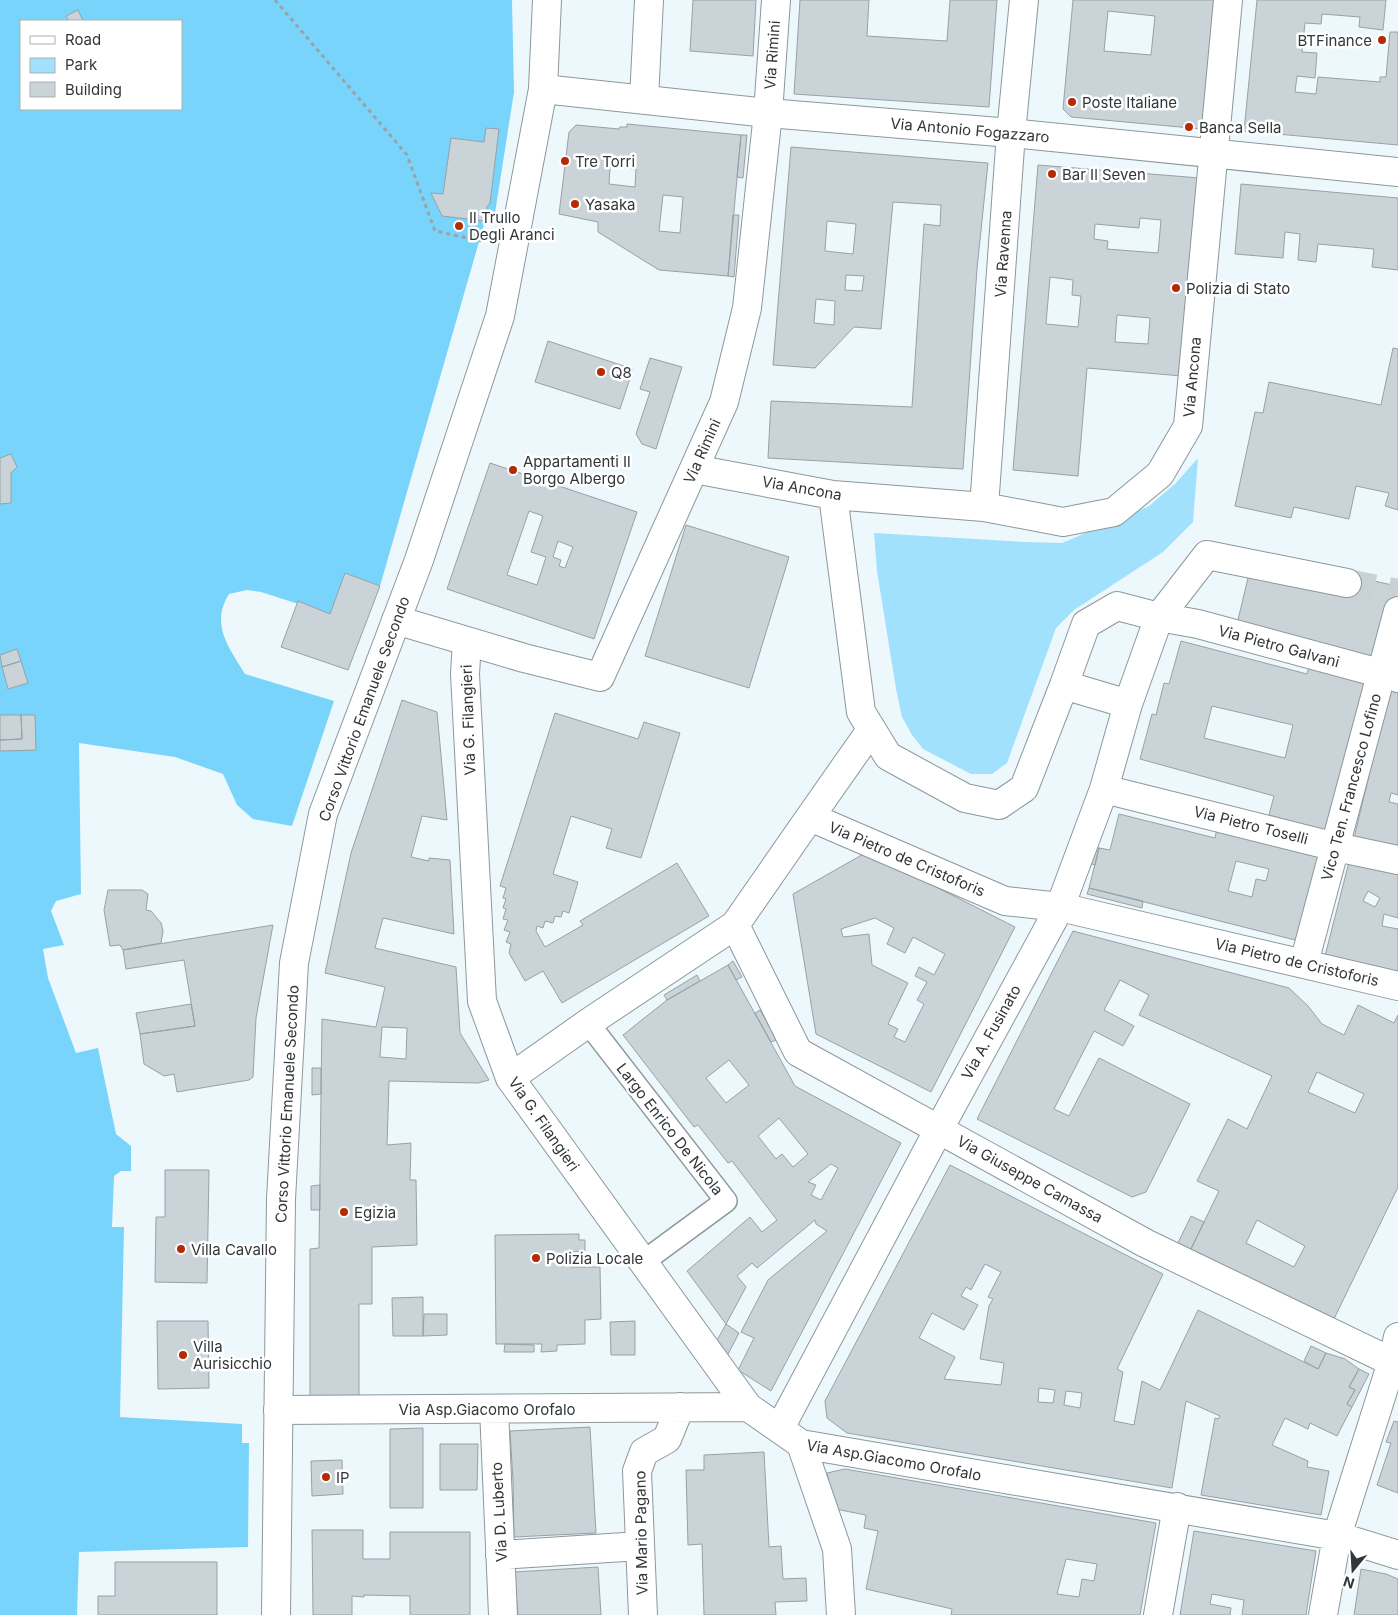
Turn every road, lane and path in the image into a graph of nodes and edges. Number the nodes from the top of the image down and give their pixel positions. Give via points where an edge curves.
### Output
1 (275, 0) edge
2 (547, 0) edge
3 (648, 0) edge
4 (776, 0) edge
5 (1024, 0) edge
6 (1228, 0) edge
7 (542, 88) junction
8 (644, 100) junction
9 (768, 113) junction
10 (1011, 132) junction
11 (1213, 152) junction
12 (1398, 172) edge
13 (512, 247) junction
14 (694, 469) junction
15 (833, 495) junction
16 (984, 507) junction
17 (1347, 583) tunnel mouth
18 (1398, 611) edge
19 (1159, 617) junction
20 (396, 620) junction
21 (467, 641) junction
22 (1389, 676) edge
23 (1064, 685) junction
24 (1128, 704) junction
25 (871, 730) junction
26 (1104, 788) junction
27 (810, 817) junction
28 (1336, 847) junction
29 (1398, 860) edge
30 (1060, 907) junction
31 (735, 925) junction
32 (1304, 963) junction
33 (1398, 986) edge
34 (588, 1022) junction
35 (510, 1078) junction
36 (938, 1129) junction
37 (643, 1262) junction
38 (1395, 1350) edge
39 (748, 1407) junction
40 (494, 1408) junction
41 (680, 1408) junction
42 (278, 1410) junction
43 (790, 1436) junction
44 (1177, 1507) junction
45 (1337, 1536) junction
46 (640, 1546) junction
47 (500, 1555) junction
48 (1398, 1555) edge
49 (276, 1615) edge
50 (503, 1615) edge
51 (643, 1615) edge
52 (841, 1615) edge
53 (1158, 1615) edge
54 (1323, 1615) edge

1 - 13 path via 407,155 435,231
2 - 7 street, Corso Vittorio Emanuele Secondo
3 - 8 street
4 - 9 street, Via Rimini
5 - 10 street, Via Ravenna
6 - 11 street, Via Ancona
7 - 8 street, Via Antonio Fogazzaro
7 - 13 street, Corso Vittorio Emanuele Secondo
8 - 9 street, Via Antonio Fogazzaro
9 - 10 street, Via Antonio Fogazzaro
9 - 14 street, Via Rimini via 748,308 724,402
10 - 11 street, Via Antonio Fogazzaro
10 - 16 street, Via Ravenna
11 - 12 street, Via Antonio Fogazzaro
11 - 16 street, Via Ancona via 1188,426 1160,474 1114,512 1063,522
13 - 20 street, Corso Vittorio Emanuele Secondo via 500,316
14 - 15 street, Via Ancona
14 - 21 street, Via Rimini via 600,677
15 - 16 street, Via Ancona
15 - 25 street, Via Pietro Galvani via 861,712
17 - 19 street, Via A. Fusinato via 1207,555
18 - 22 street, Vico Ten. Francesco Lofino
19 - 22 street, Via Pietro Galvani via 1198,624
19 - 23 street, Via Pietro Galvani via 1117,606 1086,624
19 - 24 street, Via A. Fusinato
20 - 21 street, Via Rimini
20 - 42 street, Corso Vittorio Emanuele Secondo via 323,814 294,963 281,1199
21 - 35 street, Via G. Filangieri via 465,674 482,1001
22 - 28 street, Vico Ten. Francesco Lofino
23 - 24 street
23 - 25 street, Via Pietro Galvani via 1024,788 999,805 964,798 888,756
24 - 26 street, Via A. Fusinato
25 - 27 street
26 - 28 street, Via Pietro Toselli
26 - 30 street, Via A. Fusinato
27 - 30 street, Via Pietro de Cristoforis via 1005,901
27 - 31 street, Via Pietro de Cristoforis
28 - 29 street, Via Pietro Toselli
28 - 32 street, Vico Ten. Francesco Lofino
30 - 32 street, Via Pietro de Cristoforis
30 - 36 street, Via A. Fusinato
31 - 34 street, Via Pietro de Cristoforis
31 - 36 street, Via Giuseppe Camassa via 798,1052
32 - 33 street, Via Pietro de Cristoforis
34 - 35 street, Via Pietro de Cristoforis
34 - 37 street, Largo Enrico De Nicola via 726,1202
35 - 37 street, Via G. Filangieri
36 - 38 street, Via Giuseppe Camassa via 1145,1243
36 - 43 street, Via A. Fusinato
37 - 39 street, Via G. Filangieri
38 - 45 street
39 - 41 street, Via Asp.Giacomo Orofalo
39 - 43 street, Via Asp.Giacomo Orofalo
40 - 41 street, Via Asp.Giacomo Orofalo
40 - 42 street, Via Asp.Giacomo Orofalo
40 - 47 street, Via D. Luberto
41 - 46 street, Via Mario Pagano via 666,1439 644,1452 636,1471
42 - 49 street, Corso Vittorio Emanuele Secondo
43 - 44 street, Via Asp.Giacomo Orofalo
43 - 52 street via 837,1549
44 - 45 street, Via Asp.Giacomo Orofalo
44 - 53 street
45 - 48 street, Via Asp.Giacomo Orofalo
45 - 54 street
46 - 47 street
46 - 51 street, Via Mario Pagano
47 - 50 street, Via D. Luberto

